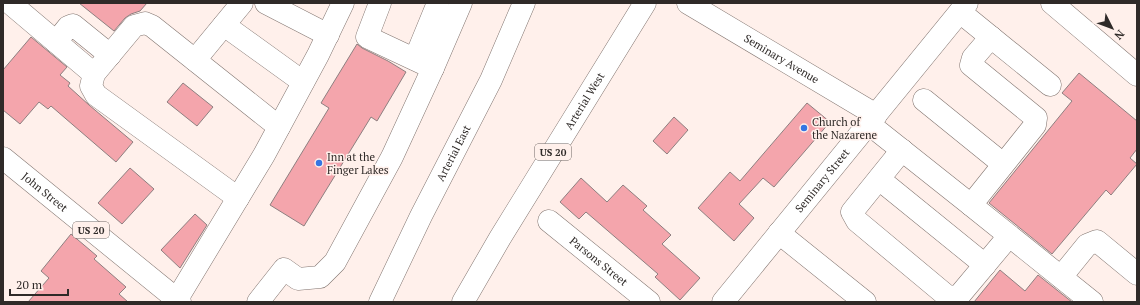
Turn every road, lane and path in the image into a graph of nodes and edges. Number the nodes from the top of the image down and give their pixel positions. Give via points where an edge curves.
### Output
1 (10, 3) edge
2 (242, 3) edge
3 (266, 3) edge
4 (343, 3) edge
5 (380, 3) edge
6 (438, 3) edge
7 (461, 3) edge
8 (524, 3) edge
9 (644, 3) edge
10 (688, 3) edge
11 (1052, 3) edge
12 (964, 7) edge
13 (224, 25) junction
14 (328, 35) junction
15 (991, 36) junction
16 (56, 42) junction
17 (110, 55) junction
18 (195, 60) junction
19 (424, 63) junction
20 (94, 74) junction
21 (1137, 76) edge
22 (304, 82) junction
23 (1050, 85) dead end
24 (924, 100) dead end
25 (872, 119) junction
26 (279, 127) junction
27 (902, 150) junction
28 (3, 158) edge
29 (1003, 164) junction
30 (879, 179) junction
31 (238, 198) junction
32 (971, 205) junction
33 (549, 221) dead end
34 (779, 233) junction
35 (1009, 236) junction
36 (985, 266) junction
37 (1137, 274) edge
38 (1061, 277) junction
39 (842, 295) edge
40 (263, 300) edge
41 (178, 301) edge
42 (380, 302) edge
43 (463, 302) edge
44 (648, 302) edge
45 (723, 302) edge
46 (865, 302) edge
47 (1092, 302) edge

1 - 16 main road
2 - 13 main road
3 - 14 main road
4 - 14 main road
5 - 19 main road via 367,37
6 - 19 main road
7 - 19 main road
8 - 42 main road, Arterial East via 492,80 421,216
9 - 43 main road, Arterial West / US 20
10 - 25 main road, Seminary Avenue
11 - 21 main road
12 - 15 main road
12 - 25 main road, Seminary Street
13 - 18 main road
13 - 22 main road
14 - 22 main road
15 - 23 main road
15 - 29 main road via 972,58 971,66 1036,118 1035,125
16 - 17 main road via 68,27 73,25
16 - 20 main road
17 - 18 main road via 134,26 145,23
17 - 20 main road
18 - 26 main road
19 - 40 main road via 392,157 335,262 320,278 298,279 284,269
20 - 31 main road via 91,86 96,95
22 - 26 main road
24 - 29 main road
25 - 27 main road, Seminary Avenue
25 - 34 main road, Seminary Street
26 - 31 main road
27 - 30 main road
27 - 32 main road, Seminary Avenue
28 - 41 main road, John Street / US 20
29 - 32 main road
30 - 36 main road
30 - 36 main road via 852,212 857,221 947,296 958,297
31 - 41 main road
32 - 35 main road, Seminary Avenue
33 - 44 main road, Parsons Street
34 - 39 main road
34 - 45 main road, Seminary Street
35 - 36 main road
35 - 38 main road, Seminary Avenue
37 - 38 main road via 1097,241 1088,245
38 - 47 main road, Seminary Avenue
39 - 46 main road

